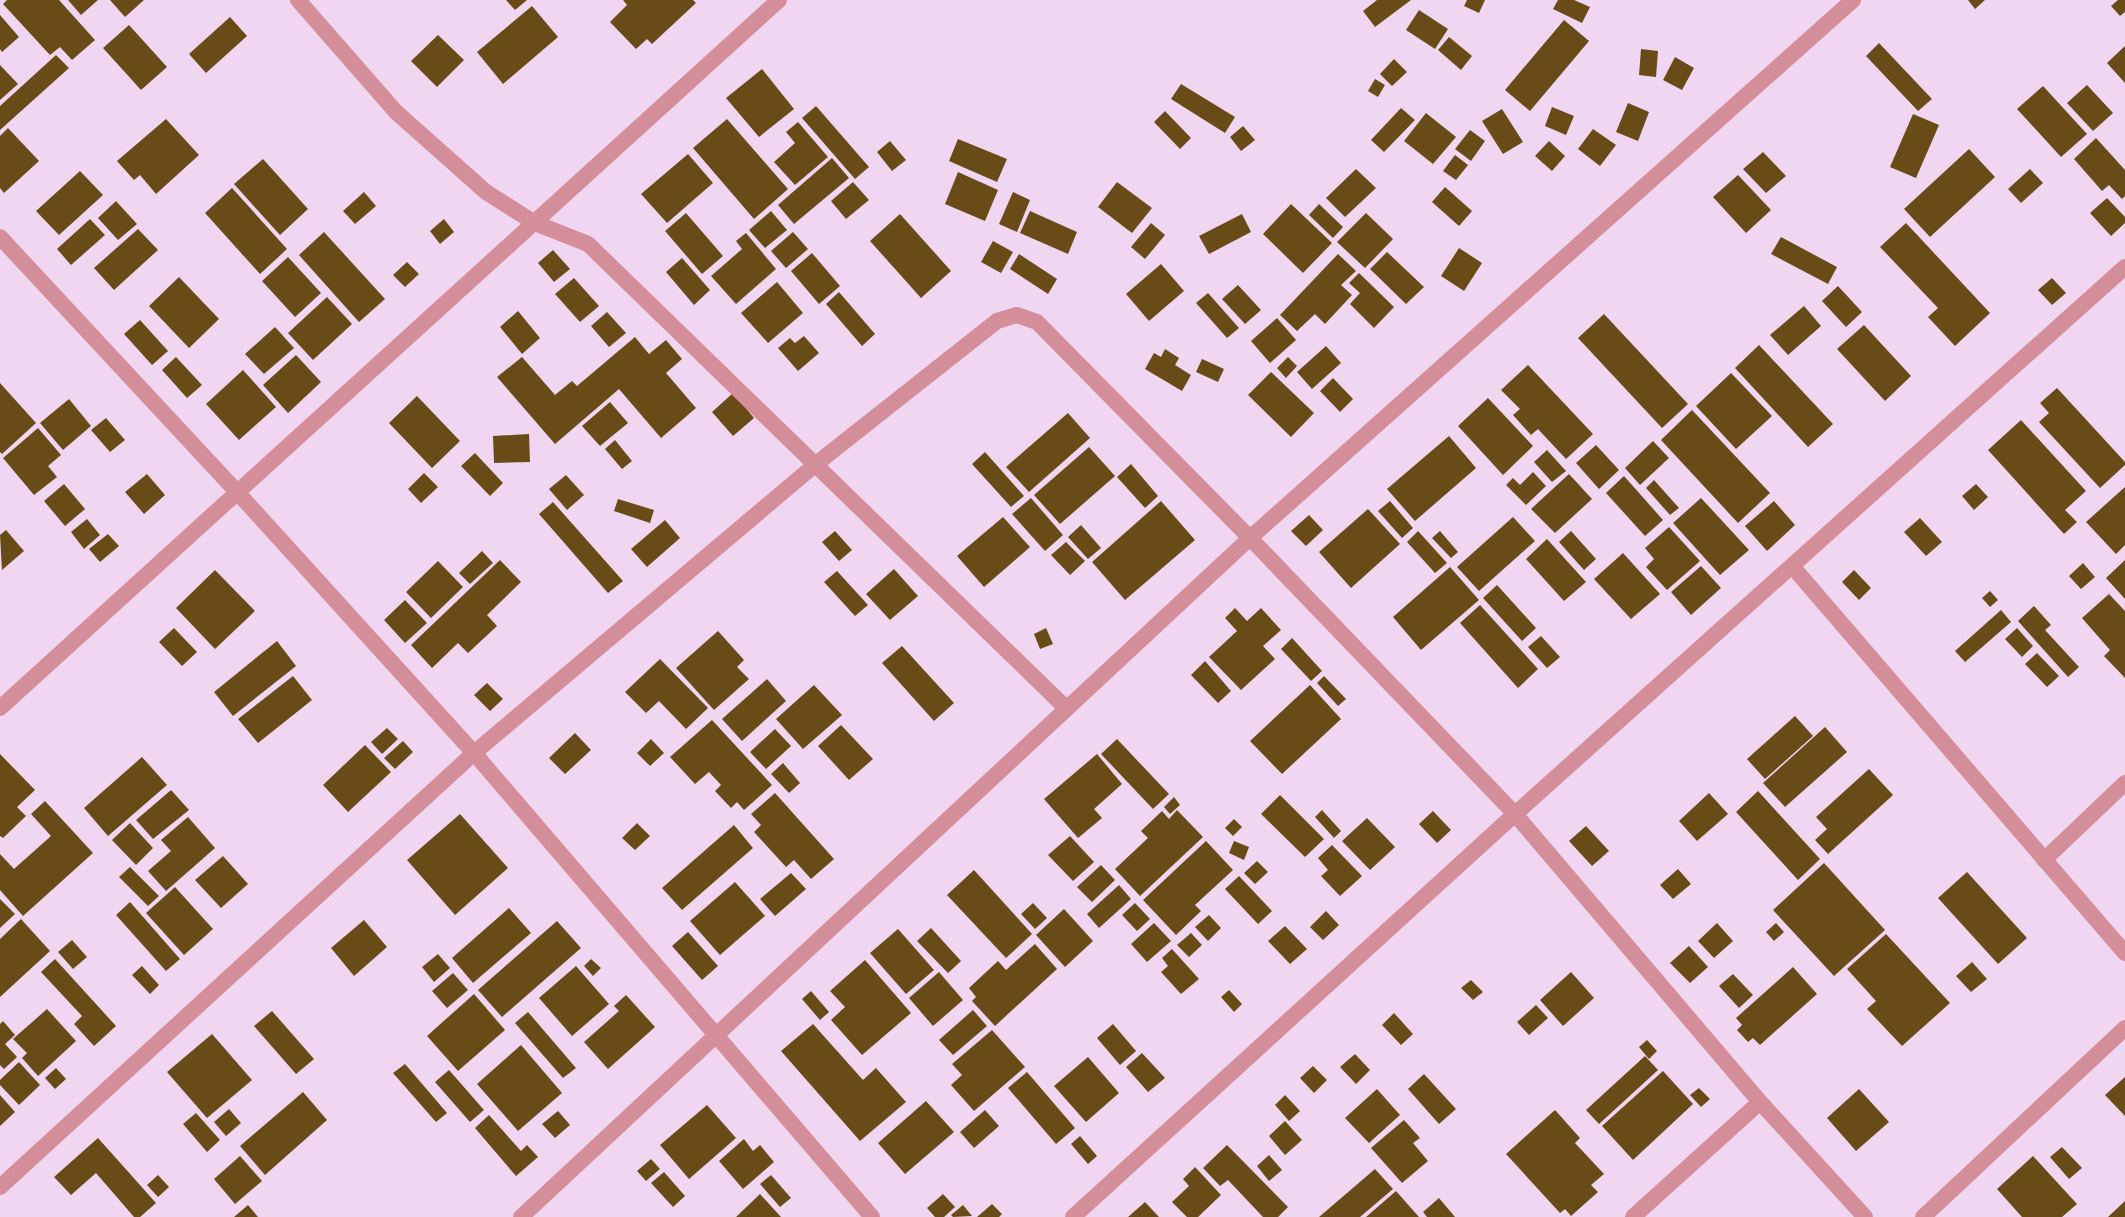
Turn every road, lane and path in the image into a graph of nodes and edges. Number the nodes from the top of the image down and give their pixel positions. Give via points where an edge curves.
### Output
1 (298, 0) edge
2 (779, 0) edge
3 (1853, 0) edge
4 (536, 223) junction
5 (0, 237) edge
6 (2125, 267) edge
7 (816, 464) junction
8 (238, 493) junction
9 (1250, 538) junction
10 (1792, 566) junction
11 (0, 708) edge
12 (1066, 708) junction
13 (474, 753) junction
14 (2125, 783) edge
15 (1515, 814) junction
16 (2044, 860) junction
17 (2125, 953) edge
18 (2125, 1028) edge
19 (715, 1035) junction
20 (1760, 1102) junction
21 (0, 1187) edge
22 (521, 1217) edge
23 (872, 1217) edge
24 (1073, 1217) edge
25 (1633, 1217) edge
26 (1865, 1217) edge
27 (1923, 1217) edge

1 - 4 street via 396,112 486,192
2 - 4 street
3 - 9 street
4 - 7 street via 588,244
4 - 8 street
5 - 8 street
6 - 10 street
7 - 9 street via 997,321 1017,315 1037,322
7 - 12 street
7 - 13 street
8 - 11 street
8 - 13 street
9 - 12 street
9 - 15 street
10 - 15 street
10 - 16 street
12 - 19 street
13 - 19 street
13 - 21 street
14 - 16 street
15 - 20 street
15 - 24 street
16 - 17 street
18 - 27 street
19 - 22 street
19 - 23 street
20 - 25 street
20 - 26 street

